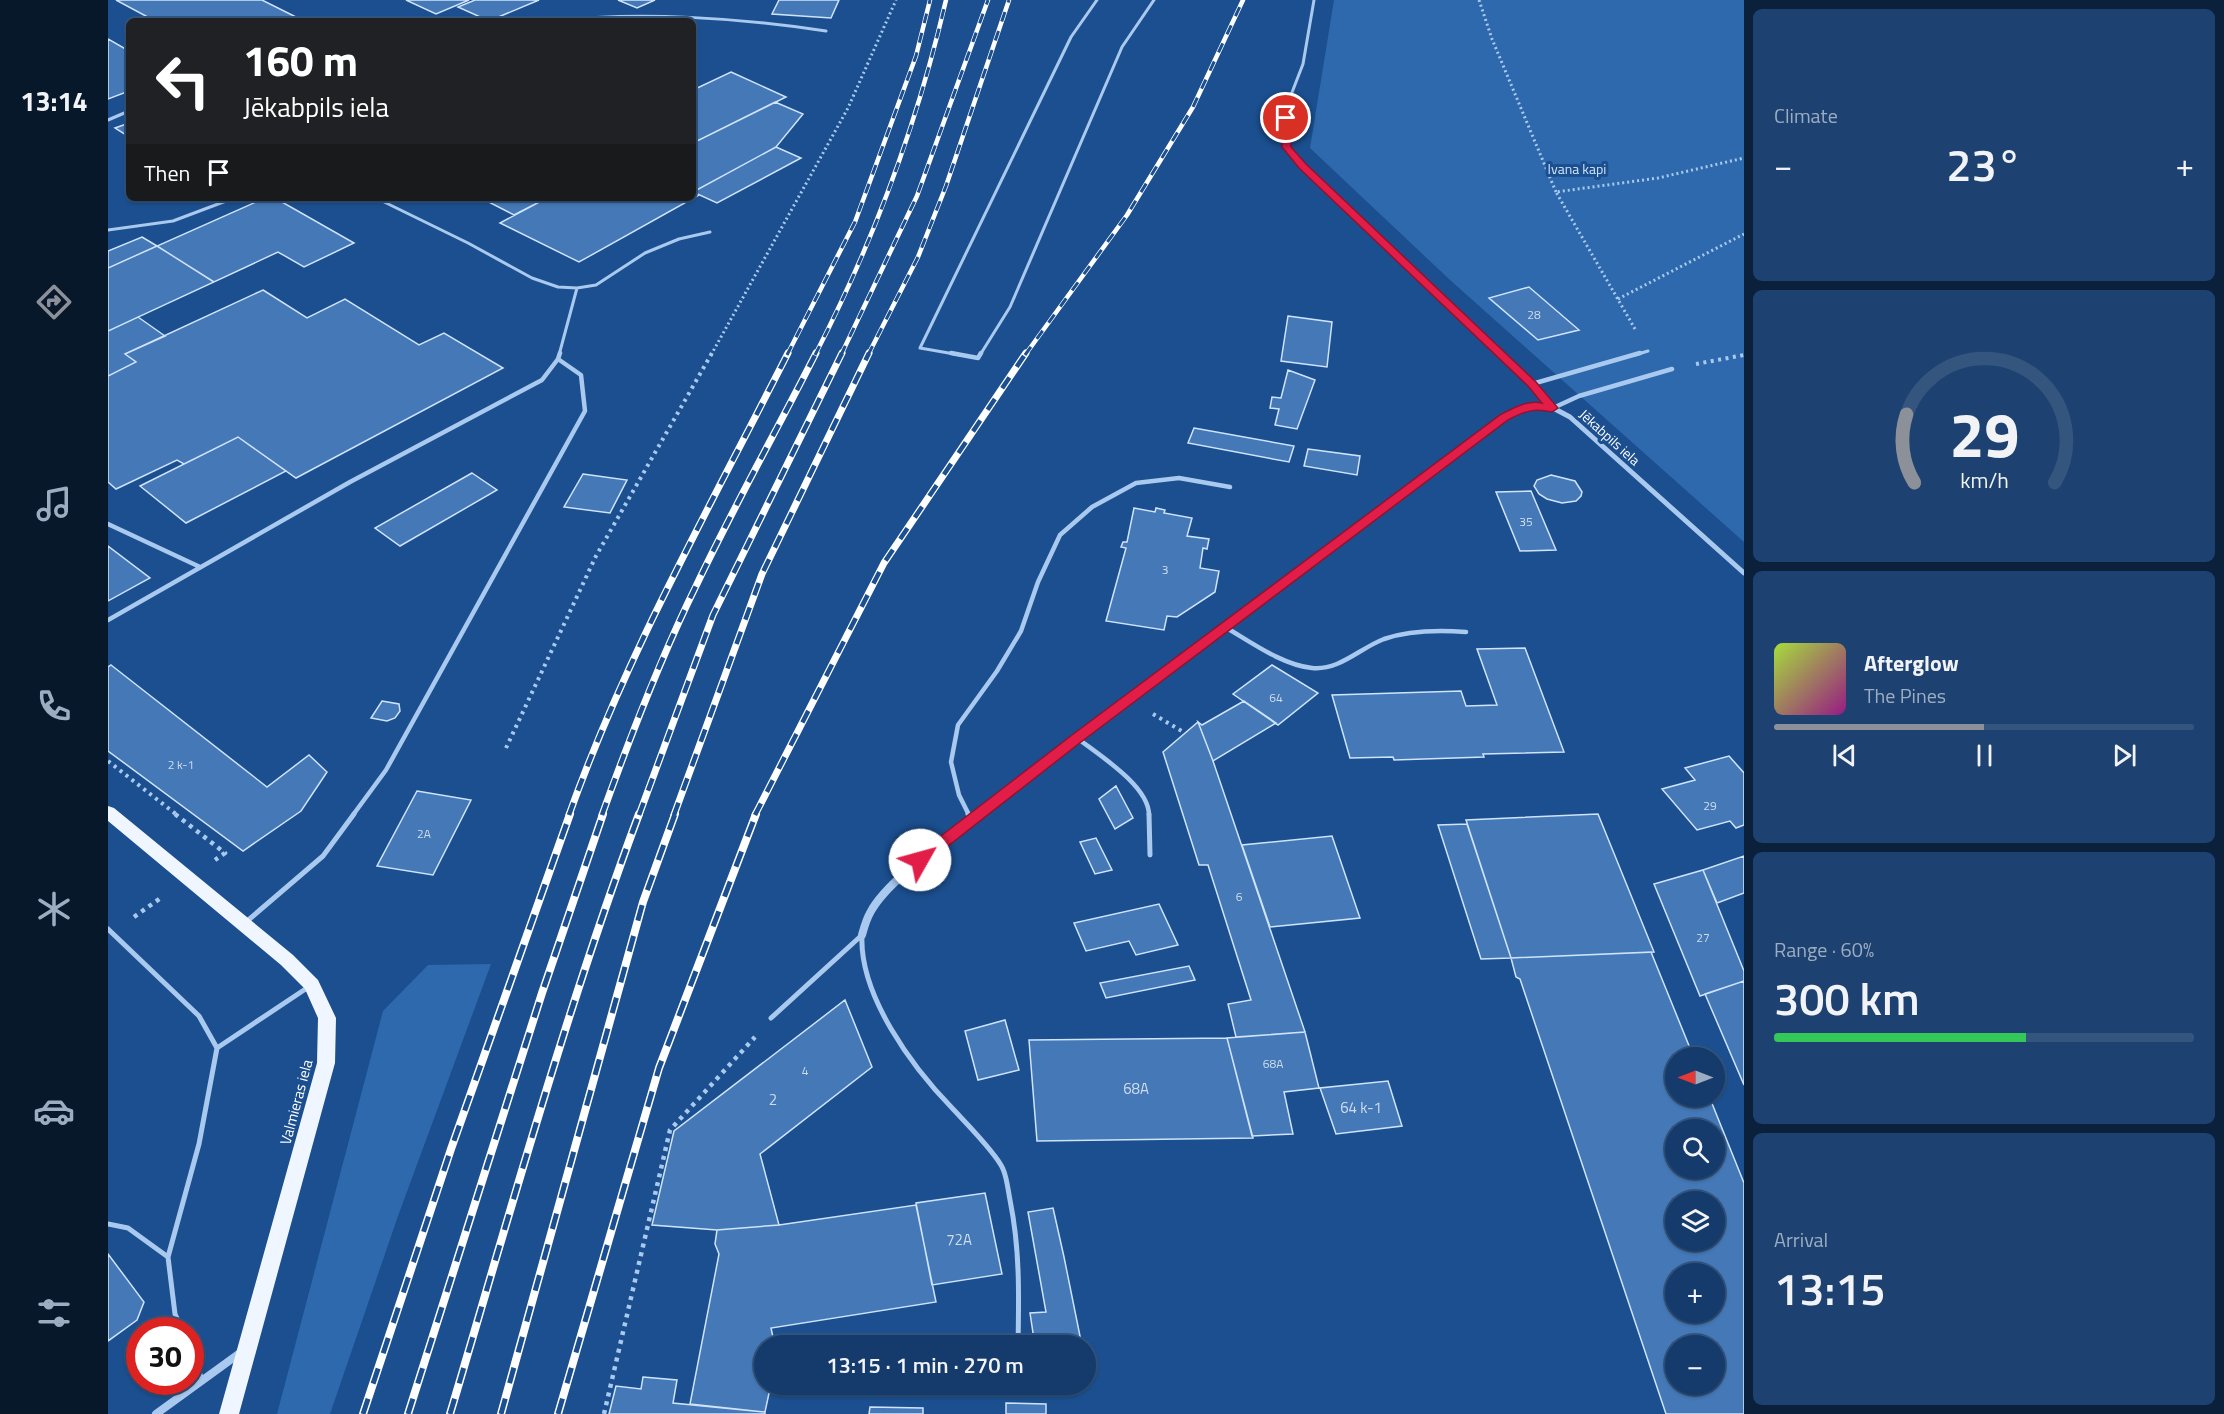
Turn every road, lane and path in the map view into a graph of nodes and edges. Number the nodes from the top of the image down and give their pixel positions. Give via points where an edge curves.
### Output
1 (896, 0) edge
2 (1097, 0) edge
3 (1154, 0) edge
4 (1314, 0) edge
5 (1479, 0) edge
6 (582, 18) edge
7 (826, 31) dead end
8 (126, 112) edge
9 (108, 120) edge
10 (1744, 158) edge
11 (1303, 166) joint
12 (1556, 192) junction
13 (226, 201) edge
14 (382, 201) edge
15 (108, 230) edge
16 (710, 232) dead end
17 (1744, 234) edge
18 (577, 288) junction
19 (1618, 299) junction
20 (1648, 351) joint
21 (1744, 355) edge
22 (558, 359) junction
23 (1672, 369) joint
24 (1532, 384) junction
25 (1552, 408) junction
26 (1230, 487) dead end
27 (108, 524) edge
28 (200, 567) junction
29 (1744, 573) edge
30 (108, 620) edge
31 (1225, 627) junction
32 (1466, 632) dead end
33 (1129, 700) junction
34 (1185, 733) dead end
35 (1077, 738) junction
36 (506, 748) dead end
37 (108, 761) edge
38 (108, 812) edge
39 (971, 820) junction
40 (225, 854) dead end
41 (1150, 855) dead end
42 (189, 878) junction
43 (244, 924) junction
44 (110, 932) edge
45 (861, 935) junction
46 (312, 985) junction
47 (771, 1018) joint
48 (217, 1048) junction
49 (108, 1224) edge
50 (168, 1257) junction
51 (176, 1317) edge
52 (1018, 1335) edge
53 (247, 1348) junction
54 (204, 1378) edge
55 (181, 1395) edge
56 (156, 1414) edge
57 (229, 1414) edge
58 (604, 1414) edge

1 - 36 path via 848,108 596,556
2 - 3 lane via 1071,37 920,348 978,358 1010,307 1122,47
4 - 11 lane, Jēkabpils iela via 1303,64 1286,118 1286,147
5 - 12 path
6 - 7 lane via 702,17
8 - 9 lane
10 - 12 path via 1658,178
11 - 24 street, Jēkabpils iela
12 - 19 path
13 - 15 lane via 172,221
14 - 18 lane via 532,278 558,287
16 - 18 lane via 645,253 596,285
17 - 19 path
18 - 22 lane
19 - 20 path
20 - 24 lane
21 - 23 path
22 - 28 lane via 542,380
22 - 43 lane via 580,375 585,411 460,638 386,770 323,856
23 - 25 lane
24 - 25 street, Jēkabpils iela
25 - 29 street, Jēkabpils iela via 1570,417
25 - 31 street via 1520,408 1504,418
26 - 39 lane via 1179,478 1136,483 1092,507 1060,536 1021,631 998,671 958,725 951,762 958,795
27 - 28 lane
28 - 30 lane
31 - 32 lane via 1310,668 1334,665 1383,640 1409,633
31 - 33 street
33 - 34 path
33 - 35 street
35 - 39 street
35 - 41 lane via 1127,777 1149,806
37 - 40 path
38 - 42 main road, Valmieras iela
39 - 45 street via 886,891 870,912
42 - 43 main road, Valmieras iela
42 - 44 path
43 - 46 main road, Valmieras iela
44 - 48 lane via 199,1016
45 - 47 lane
45 - 52 lane via 866,978 902,1048 1003,1168 1020,1273
46 - 48 lane
46 - 53 main road, Valmieras iela via 327,1018 326,1063
47 - 58 path via 670,1130
48 - 50 lane via 199,1144
49 - 50 lane via 128,1228
50 - 51 lane
53 - 54 street
53 - 57 main road, Valmieras iela
55 - 56 street

